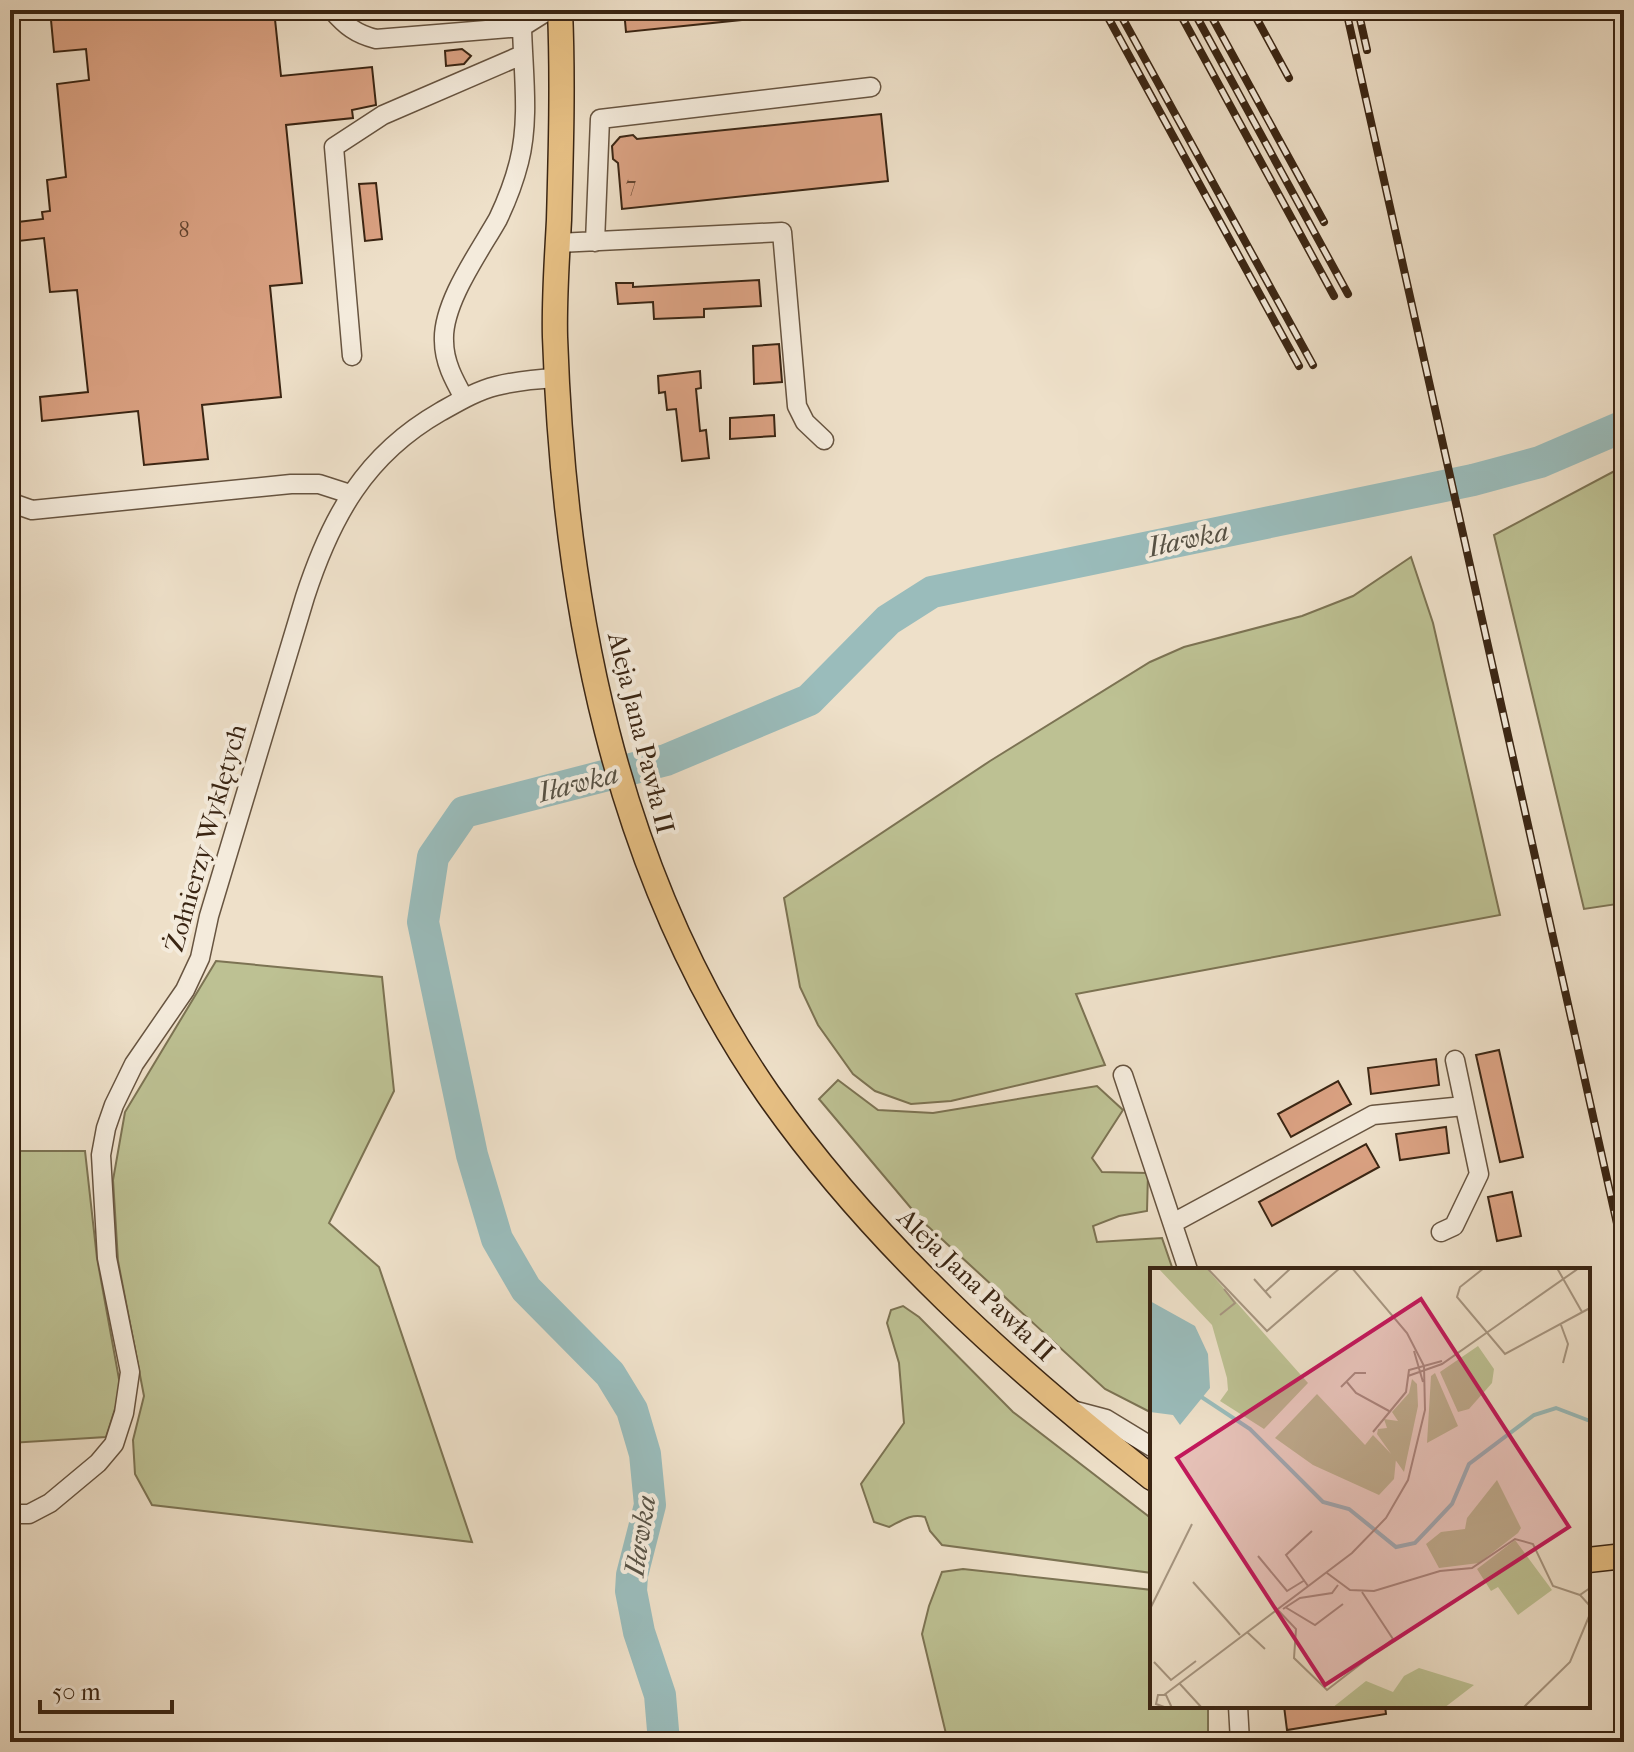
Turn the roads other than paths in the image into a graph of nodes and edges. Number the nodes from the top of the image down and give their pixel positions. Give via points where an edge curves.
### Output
1 (332, 10) edge
2 (549, 10) edge
3 (560, 10) edge
4 (522, 27) junction
5 (522, 55) junction
6 (871, 87) dead end
7 (595, 242) junction
8 (558, 243) junction
9 (352, 356) dead end
10 (557, 378) junction
11 (464, 398) junction
12 (824, 440) dead end
13 (350, 494) junction
14 (10, 497) edge
15 (1455, 1060) dead end
16 (1123, 1075) dead end
17 (1464, 1106) junction
18 (1173, 1223) junction
19 (1441, 1232) dead end
20 (1187, 1268) edge
21 (1062, 1407) junction
22 (1110, 1445) junction
23 (1150, 1446) edge
24 (1150, 1463) edge
25 (1150, 1476) edge
26 (10, 1514) edge
27 (1622, 1556) edge
28 (1590, 1560) edge
29 (1239, 1710) edge
30 (1240, 1742) edge

1 - 4 street via 359,35 376,39
2 - 4 street
3 - 8 main road, Aleja Jana Pawła II
4 - 5 street
5 - 9 street via 383,115 334,147
5 - 11 street via 524,118 511,191 459,288 443,338 446,360
6 - 7 street via 600,119
7 - 8 street
7 - 12 street via 782,232 797,406
8 - 10 main road, Aleja Jana Pawła II
10 - 11 street, Żołnierzy Wyklętych via 518,381
10 - 21 main road, Aleja Jana Pawła II via 563,479 595,686 644,857 697,974 768,1093 865,1213
11 - 13 street, Żołnierzy Wyklętych via 397,442
13 - 14 street via 319,484 291,484 32,510
13 - 26 street, Żołnierzy Wyklętych via 317,558 200,958 185,990 134,1064 106,1128 101,1155 107,1258 130,1372 114,1444 50,1503 29,1514
15 - 17 street
16 - 18 street
17 - 18 street via 1373,1115
17 - 19 street via 1479,1174 1454,1226
18 - 20 street
21 - 22 main road, Aleja Jana Pawła II
21 - 23 street via 1106,1419
22 - 24 main road, Aleja Jana Pawła II
22 - 25 main road, Aleja Jana Pawła II
27 - 28 main road
29 - 30 street

